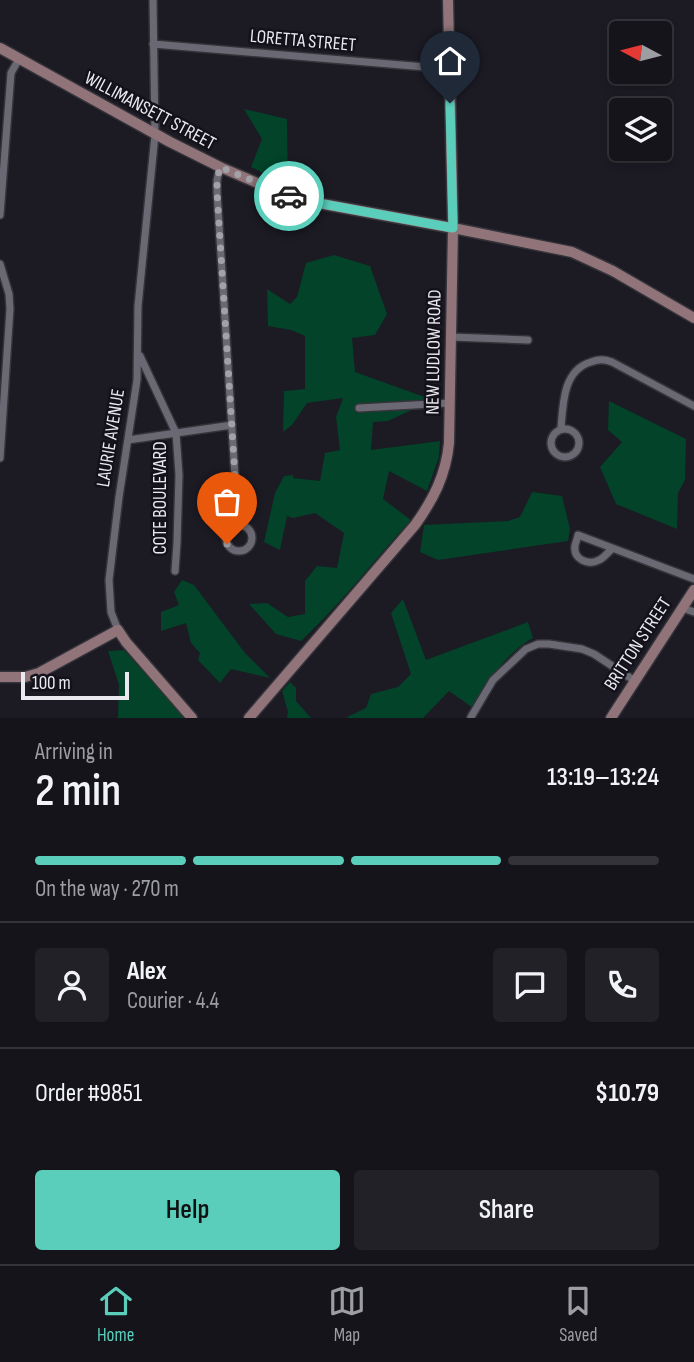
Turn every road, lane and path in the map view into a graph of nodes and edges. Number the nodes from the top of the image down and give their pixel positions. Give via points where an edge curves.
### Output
1 (153, 0) edge
2 (448, 0) edge
3 (153, 44) junction
4 (0, 48) edge
5 (19, 59) junction
6 (449, 69) junction
7 (155, 135) junction
8 (220, 167) junction
9 (0, 215) edge
10 (453, 228) junction
11 (0, 264) edge
12 (694, 318) edge
13 (452, 337) junction
14 (528, 340) dead end
15 (137, 350) junction
16 (450, 403) junction
17 (694, 406) edge
18 (359, 408) dead end
19 (232, 425) junction
20 (561, 428) junction
21 (176, 433) junction
22 (128, 440) junction
23 (0, 458) edge
24 (238, 524) dead end
25 (612, 549) junction
26 (175, 571) dead end
27 (694, 579) edge
28 (694, 590) edge
29 (682, 608) junction
30 (694, 612) edge
31 (118, 630) junction
32 (0, 677) edge
33 (635, 681) junction
34 (471, 717) edge
35 (192, 718) edge
36 (249, 718) edge
37 (611, 718) edge

1 - 3 street, LAURIE AVENUE
2 - 6 main road, NEW LUDLOW ROAD
3 - 6 street, LORETTA STREET
3 - 7 street, LAURIE AVENUE
4 - 5 main road, WILLIMANSETT STREET
5 - 7 main road, WILLIMANSETT STREET
5 - 9 street via 11,72
6 - 10 main road, NEW LUDLOW ROAD
7 - 8 main road, WILLIMANSETT STREET
7 - 15 street, LAURIE AVENUE
8 - 10 main road, WILLIMANSETT STREET via 288,195
8 - 19 street via 217,192
10 - 12 main road, WILLIMANSETT STREET via 584,256
10 - 13 main road, NEW LUDLOW ROAD
11 - 23 street via 10,309
13 - 14 street
13 - 16 main road, NEW LUDLOW ROAD
15 - 21 street, COTE BOULEVARD
15 - 22 street, LAURIE AVENUE via 136,398
16 - 18 street
16 - 36 main road, NEW LUDLOW ROAD via 447,463 429,505
17 - 20 street via 602,359 582,365 572,375
19 - 21 street
19 - 24 street
20 - 20 street via 571,429 580,440 578,450 570,456 561,457 551,447 553,434
21 - 22 street
21 - 26 street, COTE BOULEVARD
22 - 31 street, LAURIE AVENUE via 109,580 111,612
25 - 25 street via 590,563 577,556 575,545 578,535
25 - 27 street
28 - 29 main road, BRITTON STREET
29 - 30 street
29 - 33 main road, BRITTON STREET
31 - 32 main road via 39,673
31 - 35 main road, LAURIE AVENUE
33 - 34 street via 582,649 538,644 526,649 493,680
33 - 37 main road, BRITTON STREET

